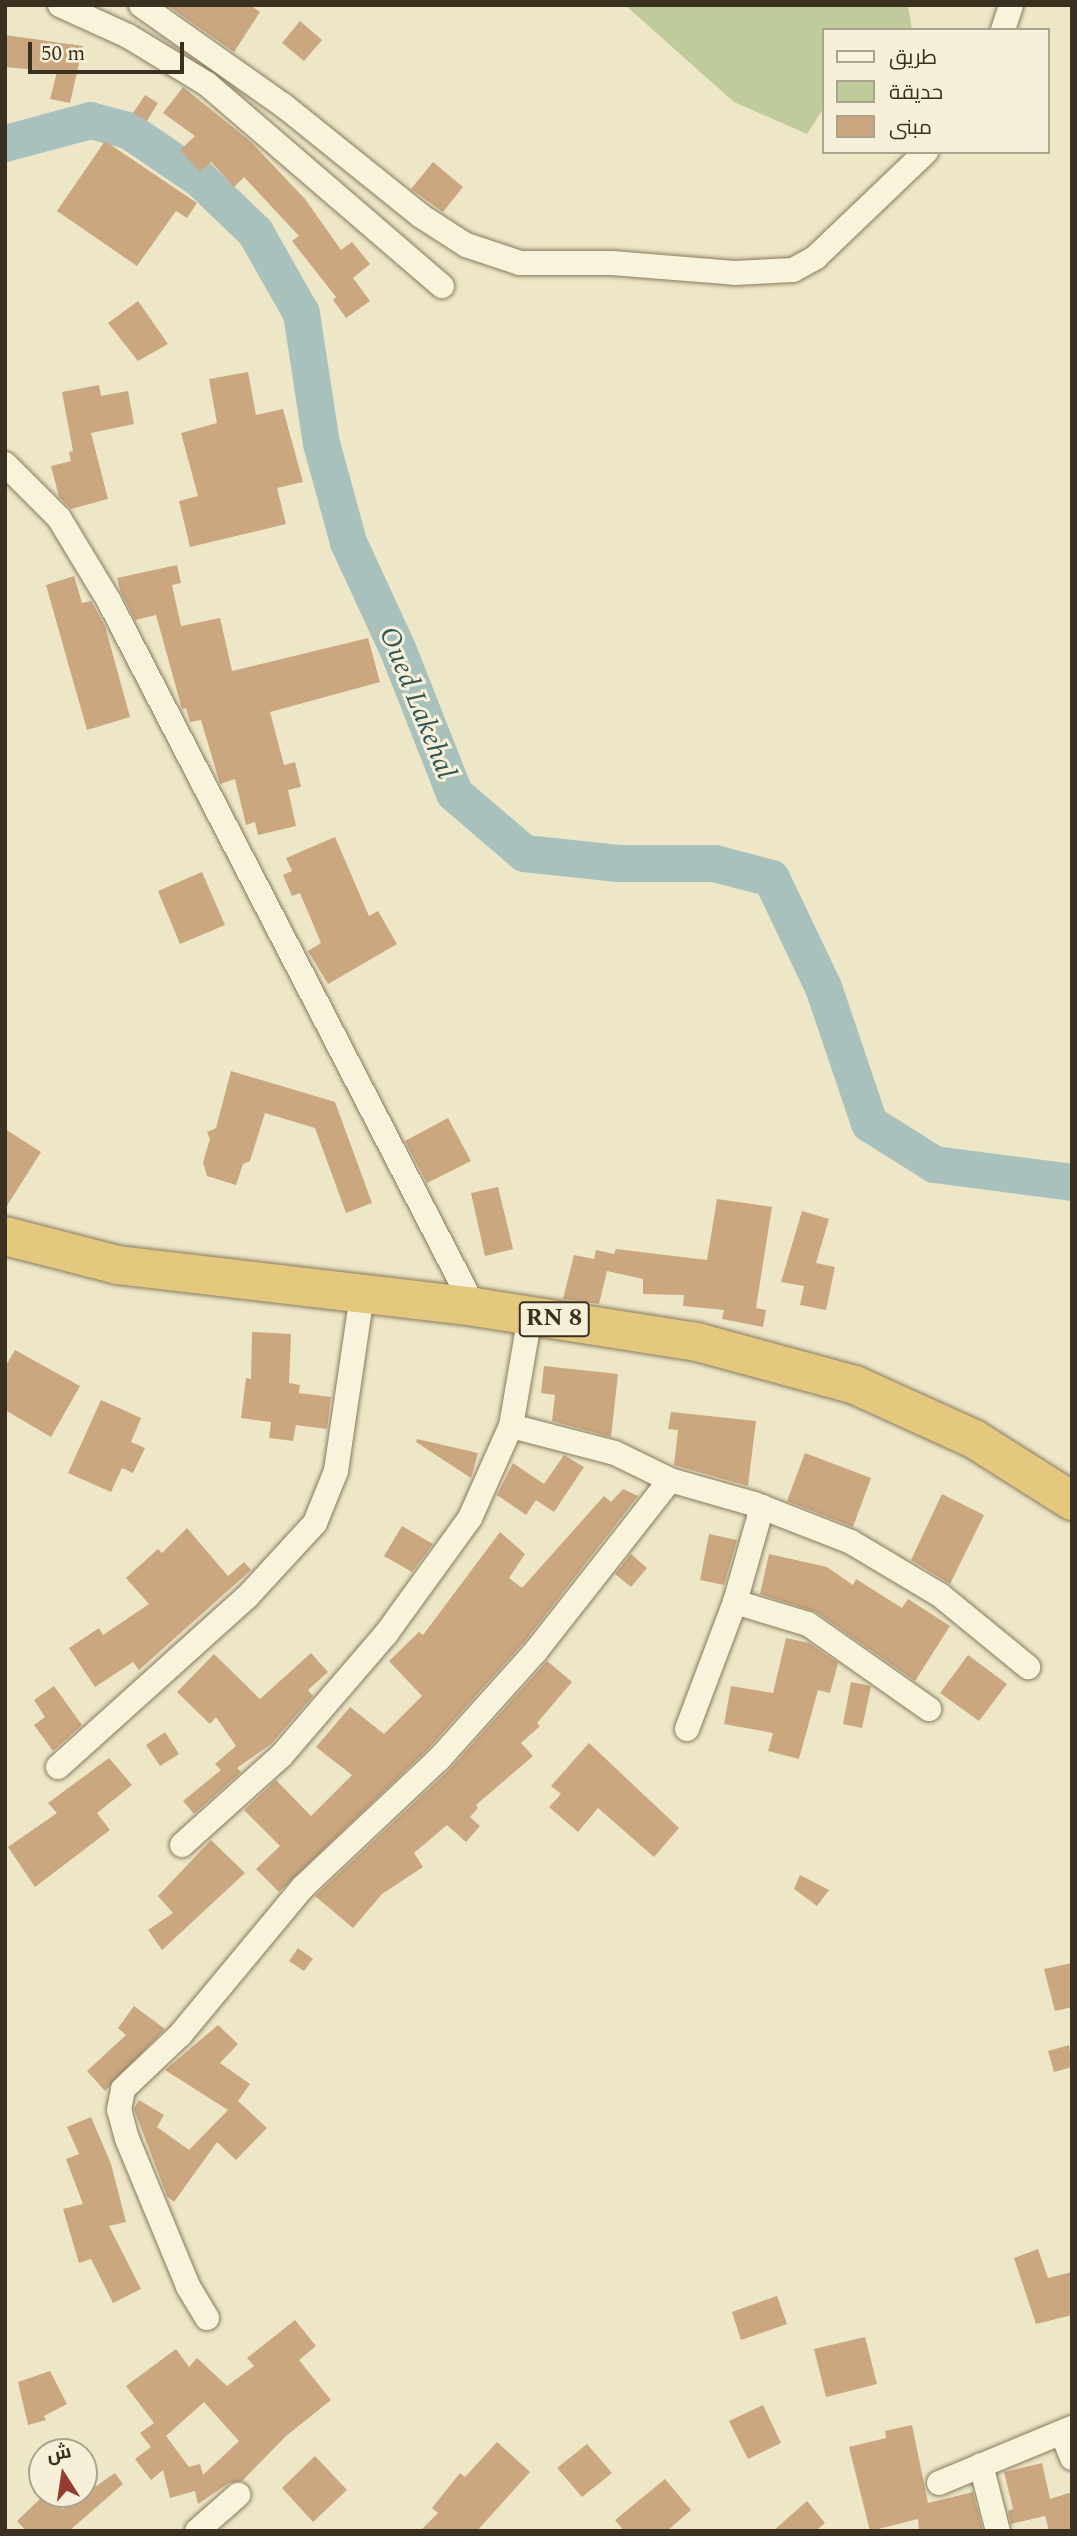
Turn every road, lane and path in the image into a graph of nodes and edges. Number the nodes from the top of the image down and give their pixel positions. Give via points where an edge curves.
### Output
1 (60, 5) edge
2 (141, 5) edge
3 (1011, 5) edge
4 (1004, 28) edge
5 (924, 154) edge
6 (442, 286) dead end
7 (5, 464) edge
8 (5, 1236) edge
9 (362, 1294) junction
10 (474, 1307) junction
11 (530, 1316) junction
12 (511, 1426) junction
13 (670, 1480) junction
14 (1072, 1501) edge
15 (762, 1507) junction
16 (735, 1602) junction
17 (1028, 1667) dead end
18 (929, 1709) dead end
19 (687, 1729) dead end
20 (58, 1767) dead end
21 (182, 1845) dead end
22 (207, 2318) dead end
23 (1067, 2431) edge
24 (1072, 2458) edge
25 (981, 2465) junction
26 (939, 2483) dead end
27 (238, 2495) dead end
28 (197, 2531) edge
29 (998, 2531) edge

1 - 6 street via 128,36 207,84
2 - 5 street via 282,105 421,216 466,245 520,263 612,263 735,273 793,270 816,257
3 - 4 street
7 - 10 street via 60,518 108,601
8 - 9 highway, RN 8 via 118,1265
9 - 10 highway, RN 8
9 - 20 street via 336,1471 315,1523 247,1597
10 - 11 highway, RN 8
11 - 12 street
11 - 14 highway, RN 8 via 697,1342 855,1385 974,1439
12 - 13 street via 615,1453
12 - 21 street via 470,1518 386,1634 281,1756
13 - 15 street
13 - 22 street via 536,1651 439,1759 303,1887 180,2035 123,2089 119,2110 127,2139 188,2286
15 - 16 street
15 - 17 street via 850,1542 940,1595
16 - 18 street via 808,1624
16 - 19 street
23 - 24 street
23 - 25 street
25 - 26 street
25 - 29 street
27 - 28 street

